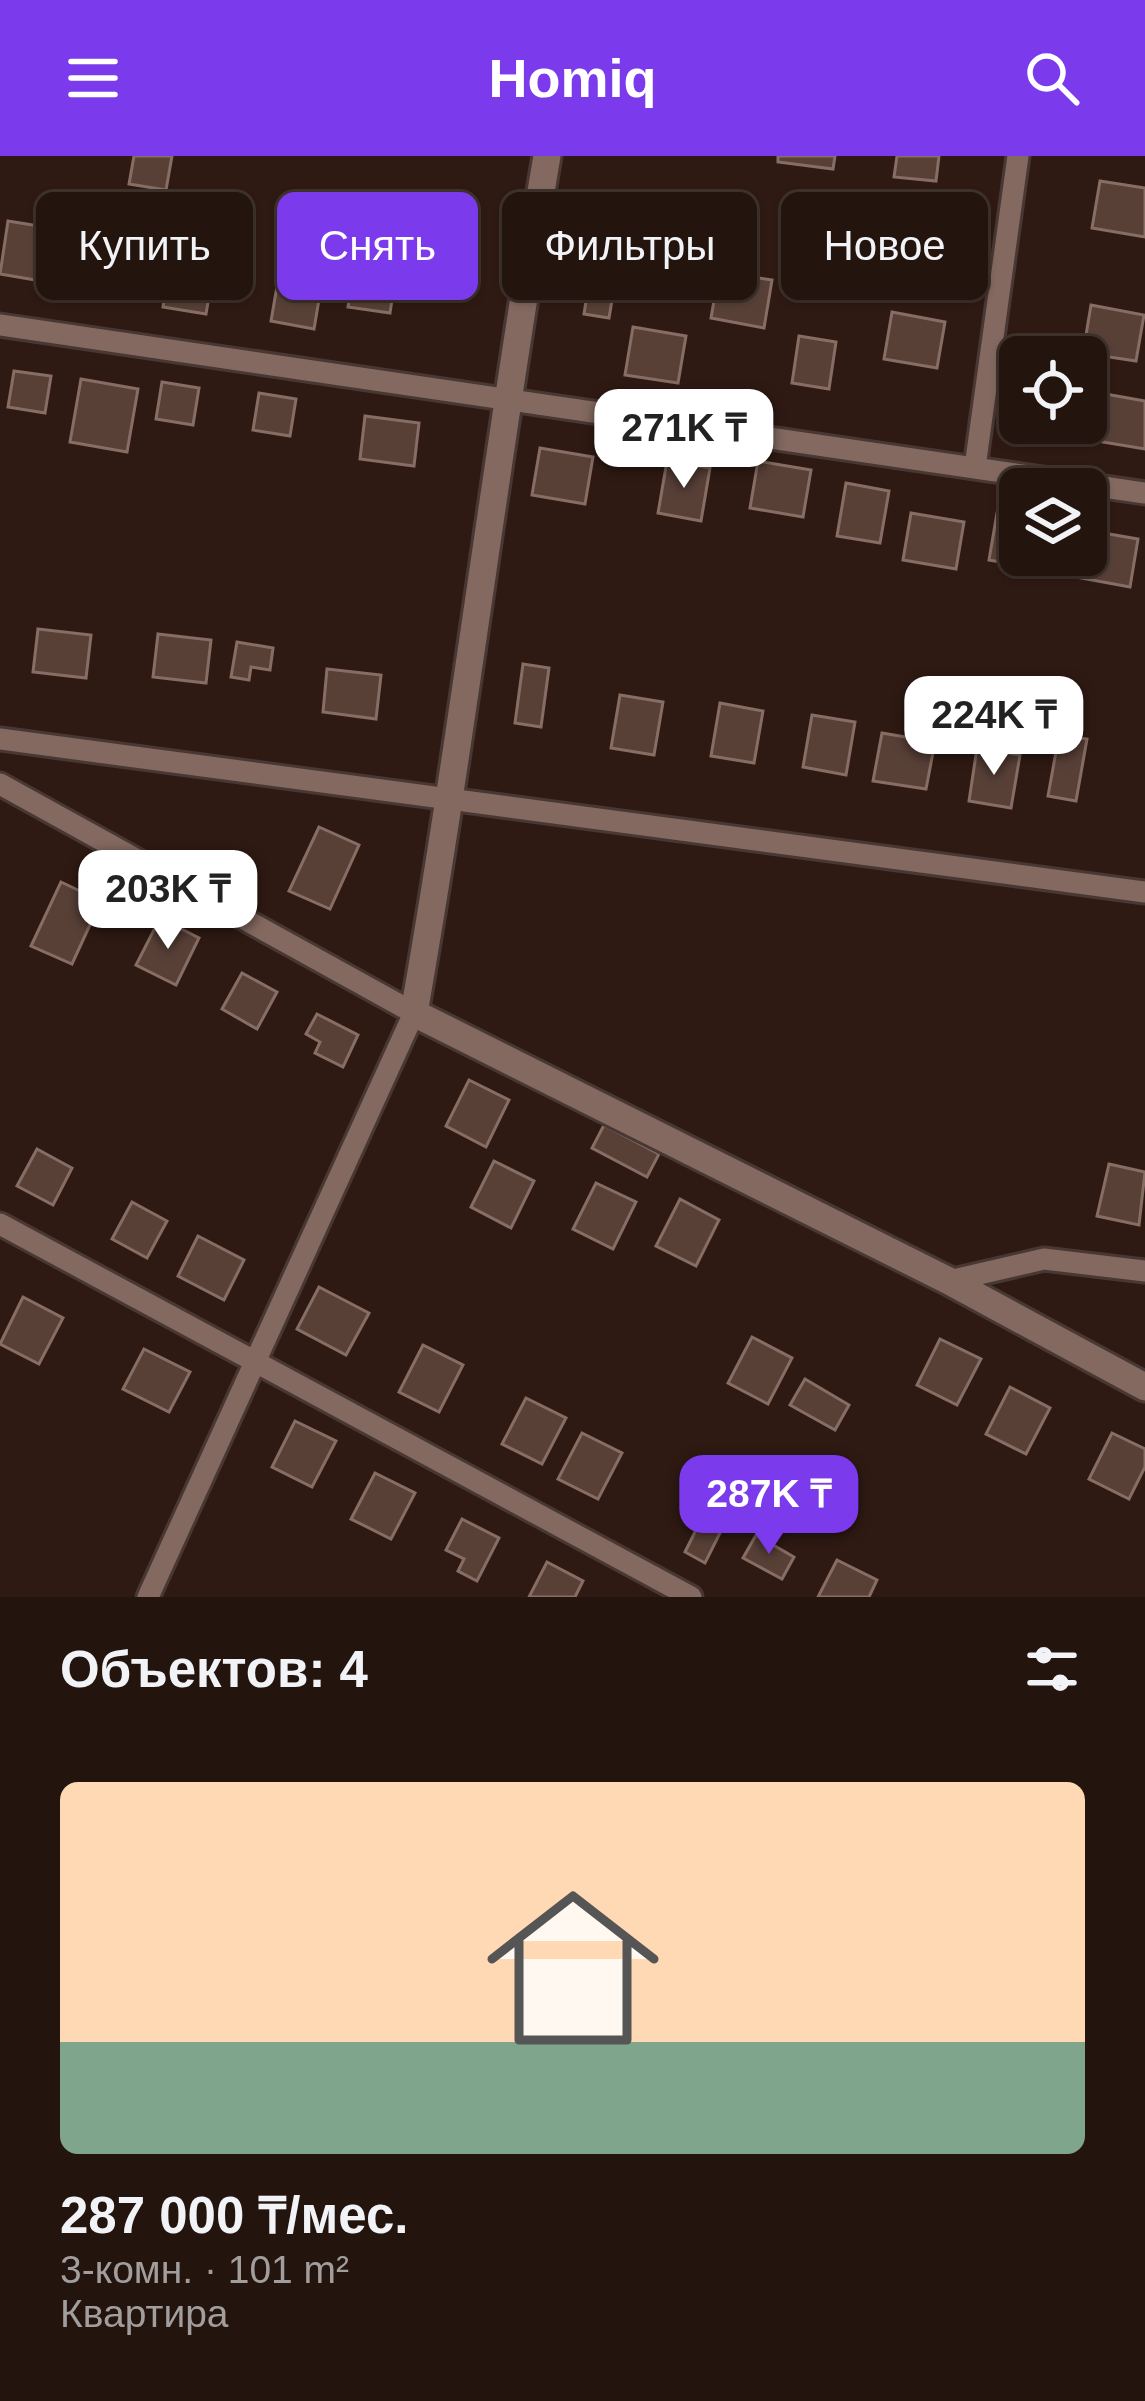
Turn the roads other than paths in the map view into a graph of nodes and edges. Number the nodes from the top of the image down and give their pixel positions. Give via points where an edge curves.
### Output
1 (547, 156) edge
2 (1018, 156) edge
3 (0, 325) edge
4 (505, 400) junction
5 (975, 467) junction
6 (1145, 493) edge
7 (0, 739) edge
8 (0, 784) edge
9 (452, 798) junction
10 (1145, 892) edge
11 (414, 1013) junction
12 (0, 1224) edge
13 (1145, 1271) edge
14 (949, 1281) junction
15 (256, 1360) junction
16 (1145, 1387) edge
17 (148, 1597) edge
18 (691, 1597) edge

1 - 4 street
2 - 5 street
3 - 4 street
4 - 5 street
4 - 9 street
5 - 6 street
7 - 9 street
8 - 11 street
9 - 10 street
9 - 11 street
11 - 14 street
11 - 15 street
12 - 15 street
13 - 14 street via 1044,1259
14 - 16 street
15 - 17 street
15 - 18 street

